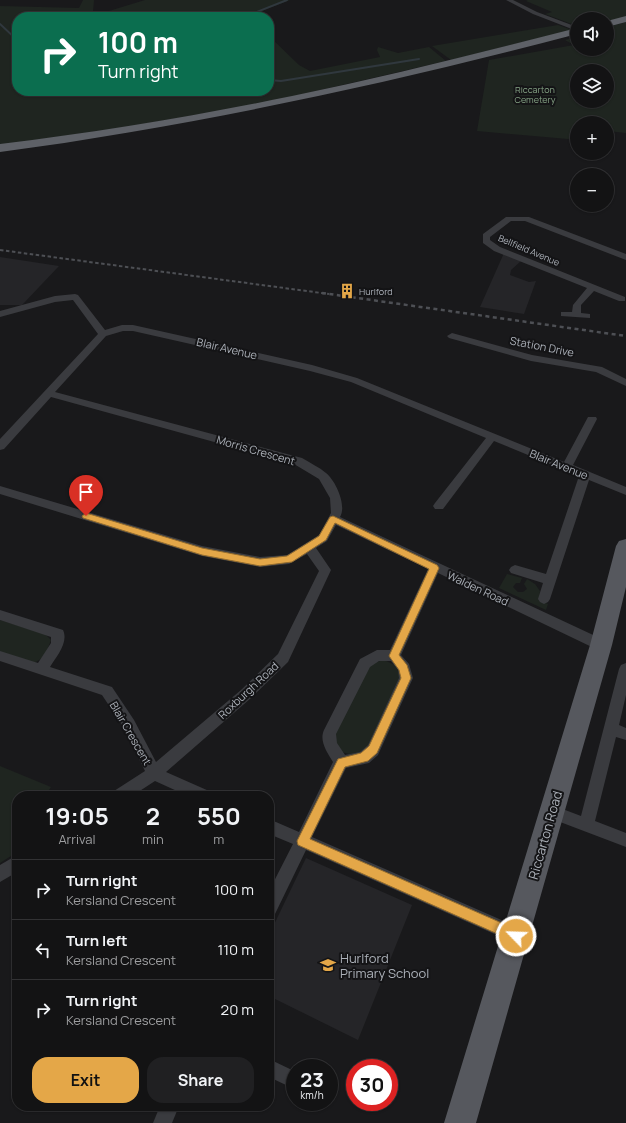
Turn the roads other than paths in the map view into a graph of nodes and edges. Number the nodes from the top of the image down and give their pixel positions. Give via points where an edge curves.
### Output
1 (509, 0) edge
2 (626, 19) edge
3 (614, 22) edge
4 (570, 27) edge
5 (570, 32) edge
6 (0, 148) edge
7 (626, 257) edge
8 (593, 287) junction
9 (622, 299) dead end
10 (0, 314) edge
11 (564, 314) dead end
12 (576, 315) junction
13 (587, 316) dead end
14 (103, 334) junction
15 (452, 336) dead end
16 (626, 383) edge
17 (47, 393) junction
18 (592, 419) dead end
19 (492, 437) junction
20 (0, 446) edge
21 (567, 467) junction
22 (585, 475) junction
23 (0, 490) edge
24 (626, 491) edge
25 (439, 506) dead end
26 (333, 519) junction
27 (626, 546) edge
28 (308, 547) junction
29 (434, 568) junction
30 (515, 570) dead end
31 (550, 580) junction
32 (544, 599) dead end
33 (0, 615) edge
34 (601, 645) junction
35 (0, 656) edge
36 (394, 656) junction
37 (626, 668) edge
38 (41, 670) junction
39 (621, 711) edge
40 (611, 729) junction
41 (626, 734) edge
42 (341, 762) junction
43 (154, 773) junction
44 (127, 791) edge
45 (193, 791) edge
46 (552, 812) junction
47 (586, 825) junction
48 (274, 828) edge
49 (626, 840) edge
50 (303, 841) junction
51 (12, 866) edge
52 (0, 874) edge
53 (274, 898) edge
54 (516, 936) junction
55 (274, 1070) edge
56 (286, 1076) dead end
57 (168, 1111) edge
58 (162, 1123) edge
59 (460, 1123) edge

1 - 4 street
2 - 3 highway
5 - 6 highway via 287,102 151,127
7 - 8 street, Bellfield Avenue via 526,219 509,218 486,236 486,241 497,249
8 - 9 street, Bellfield Avenue
8 - 12 street via 577,305
10 - 14 street via 55,299 75,297
11 - 12 street
12 - 13 street
14 - 17 street, Blair Avenue
14 - 19 street, Blair Avenue via 122,328 134,328 312,368 354,380
15 - 16 street, Station Drive via 531,358 599,369
17 - 20 street, Blair Avenue
17 - 26 street, Morris Crescent via 298,461 323,476 336,498 337,513
18 - 21 street
19 - 21 street, Blair Avenue
19 - 25 street
21 - 22 street, Blair Avenue
22 - 24 street, Blair Avenue
22 - 31 street
23 - 28 street, Morris Crescent via 202,551 260,562 288,559
26 - 28 street, Morris Crescent via 323,538
26 - 29 street, Walden Road
27 - 34 main road, Riccarton Road
28 - 43 street, Roxburgh Road via 325,570 283,658 246,694
29 - 34 street, Walden Road
29 - 36 street
30 - 31 street
31 - 32 street
33 - 38 street via 58,634 57,644
34 - 46 main road, Riccarton Road
35 - 38 street, Blair Crescent
36 - 42 street via 404,668 406,678 373,750 364,758
36 - 42 street via 377,655 365,663 329,734 330,744
37 - 39 street
38 - 43 street, Blair Crescent via 107,692 129,724
39 - 40 street
40 - 41 street
40 - 47 street
42 - 50 street
43 - 44 street
43 - 45 street
46 - 47 street
46 - 54 main road, Riccarton Road
47 - 49 street
48 - 50 street
50 - 53 street
50 - 54 street
51 - 52 street
54 - 59 main road, Riccarton Road
55 - 56 street
57 - 58 street

